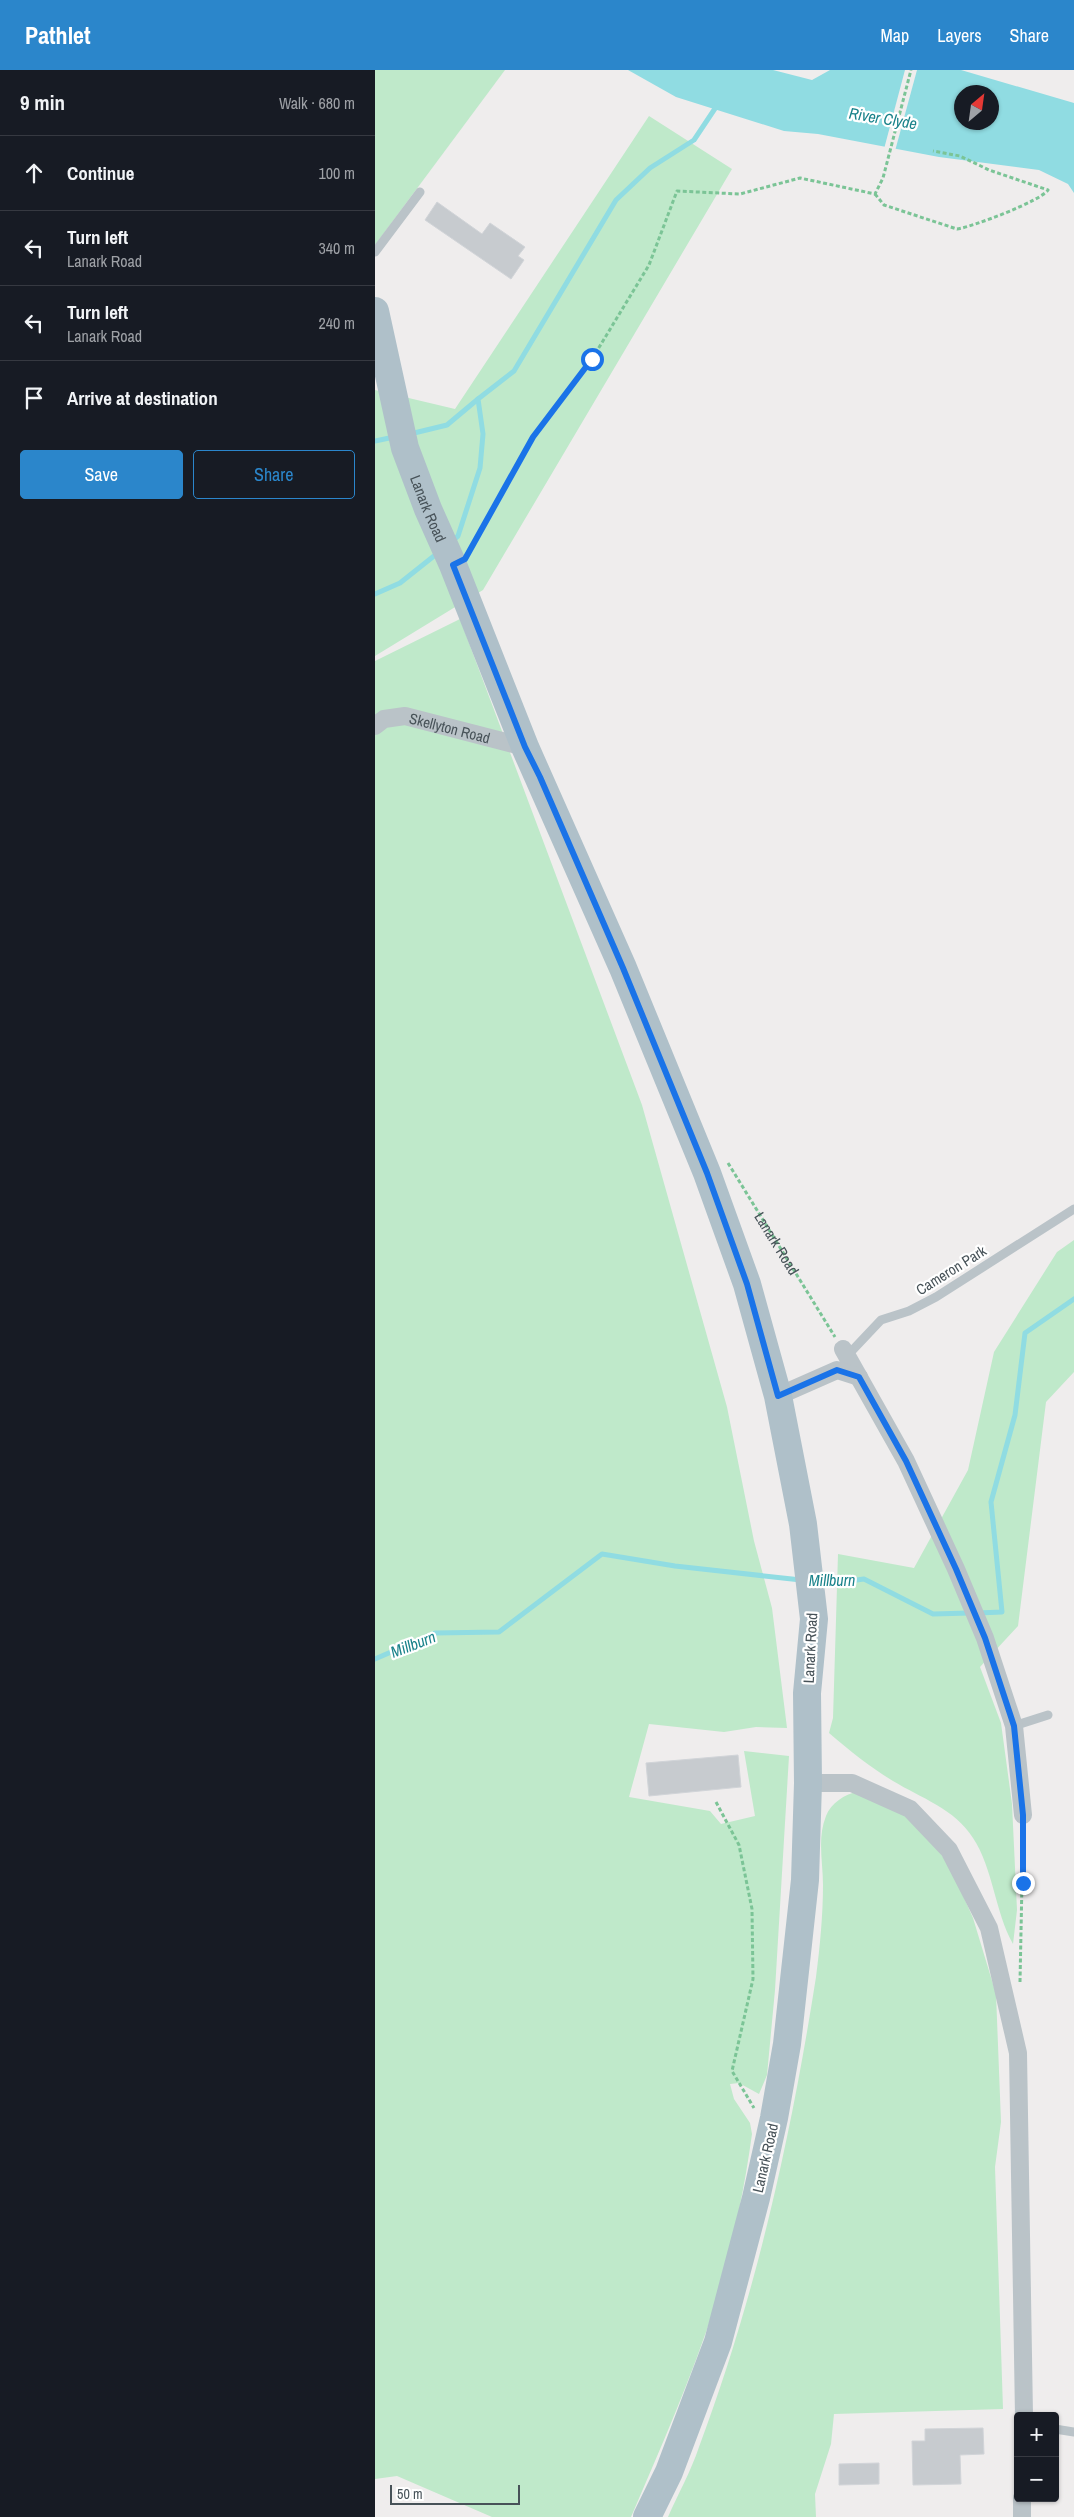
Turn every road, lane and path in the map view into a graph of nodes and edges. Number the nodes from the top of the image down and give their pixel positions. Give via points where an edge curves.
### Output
1 (911, 70) edge
2 (933, 151) dead end
3 (419, 192) dead end
4 (875, 194) junction
5 (375, 252) edge
6 (375, 311) edge
7 (453, 565) junction
8 (375, 726) edge
9 (525, 747) junction
10 (725, 1158) dead end
11 (1074, 1208) edge
12 (845, 1353) junction
13 (859, 1377) junction
14 (778, 1396) junction
15 (1048, 1715) dead end
16 (1014, 1726) junction
17 (808, 1783) junction
18 (716, 1802) dead end
19 (1023, 1815) joint
20 (1020, 1983) dead end
21 (774, 2118) junction
22 (1023, 2412) edge
23 (1059, 2430) edge
24 (1074, 2432) edge
25 (1022, 2502) edge
26 (647, 2517) edge
27 (1022, 2517) edge

1 - 4 path via 883,178
2 - 4 path via 959,156 1048,190 1045,196 957,229 884,205
3 - 5 lane
4 - 7 path via 800,178 740,194 677,191 645,273 592,359 533,437 465,559
6 - 7 main road, Lanark Road via 405,448
7 - 9 main road, Lanark Road
8 - 9 street, Skellyton Road via 384,720 405,716
9 - 14 main road, Lanark Road via 623,968 707,1173 747,1284
10 - 12 path, Lanark Road
11 - 12 lane, Cameron Park via 936,1297 881,1320
12 - 13 street
13 - 14 street via 837,1370
13 - 16 street via 906,1461 956,1569 985,1638
14 - 17 main road, Lanark Road via 803,1524 814,1618 807,1693
15 - 16 lane
16 - 19 street
17 - 21 main road, Lanark Road via 805,1880 797,1961
17 - 22 street via 852,1783 910,1809 949,1850 989,1928 1018,2053
18 - 21 path via 739,1846 752,1908 753,1979 732,2071 757,2113
19 - 20 path
21 - 26 main road, Lanark Road via 718,2342 669,2472
23 - 24 lane
25 - 27 street

